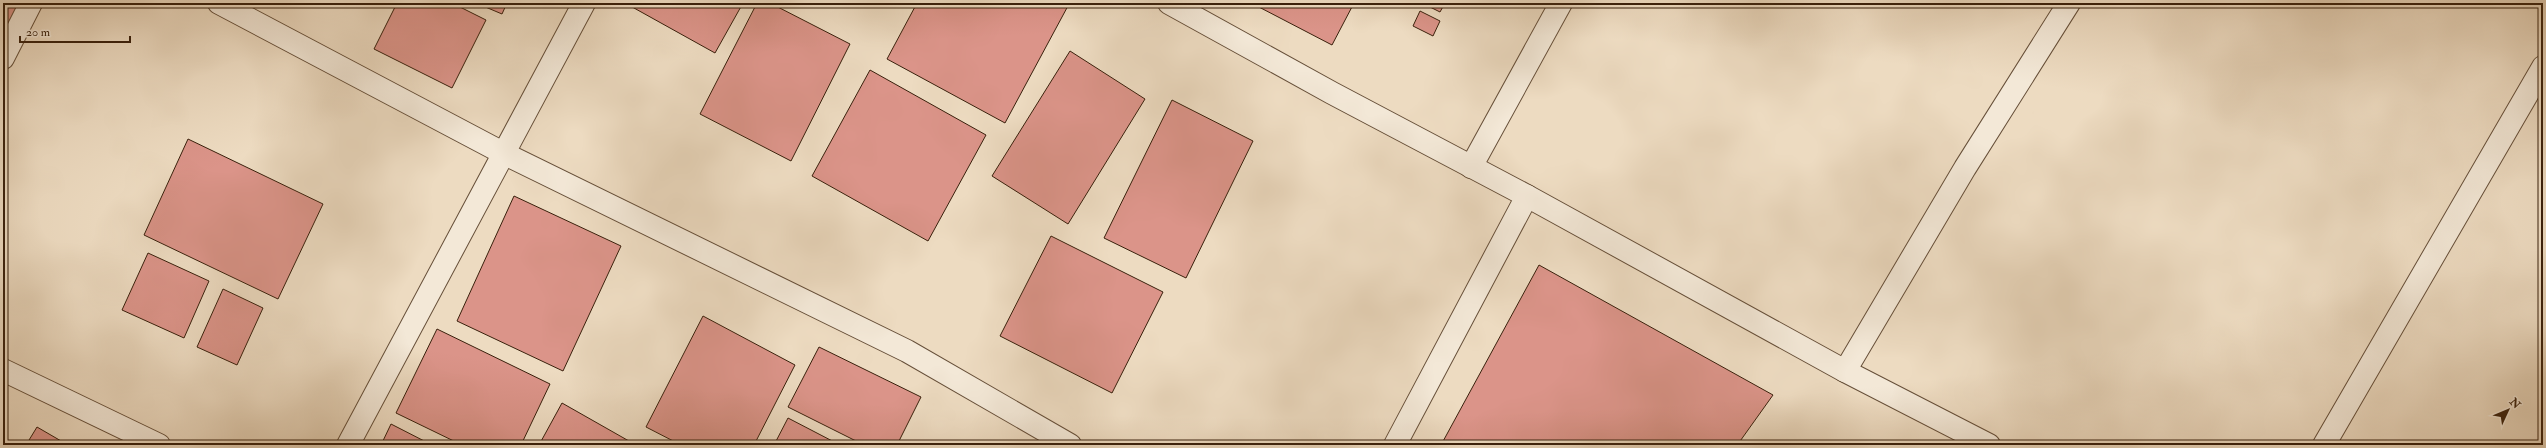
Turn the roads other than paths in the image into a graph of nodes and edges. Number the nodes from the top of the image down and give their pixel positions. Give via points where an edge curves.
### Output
1 (31, 3) edge
2 (219, 3) edge
3 (584, 3) edge
4 (1169, 3) edge
5 (1561, 3) edge
6 (2069, 3) edge
7 (1204, 11) edge
8 (3, 58) edge
9 (2543, 67) edge
10 (503, 153) junction
11 (1471, 167) junction
12 (1527, 196) junction
13 (3, 370) edge
14 (1845, 371) junction
15 (159, 445) edge
16 (348, 445) edge
17 (1070, 445) edge
18 (1395, 445) edge
19 (1989, 445) edge
20 (2324, 445) edge

1 - 8 street
2 - 10 street
3 - 10 street
4 - 7 street
5 - 11 street
6 - 14 street via 1965,168
7 - 11 street
9 - 20 street
10 - 16 street
10 - 17 street via 907,351
11 - 12 street
12 - 14 street
12 - 18 street
13 - 15 street
14 - 19 street

